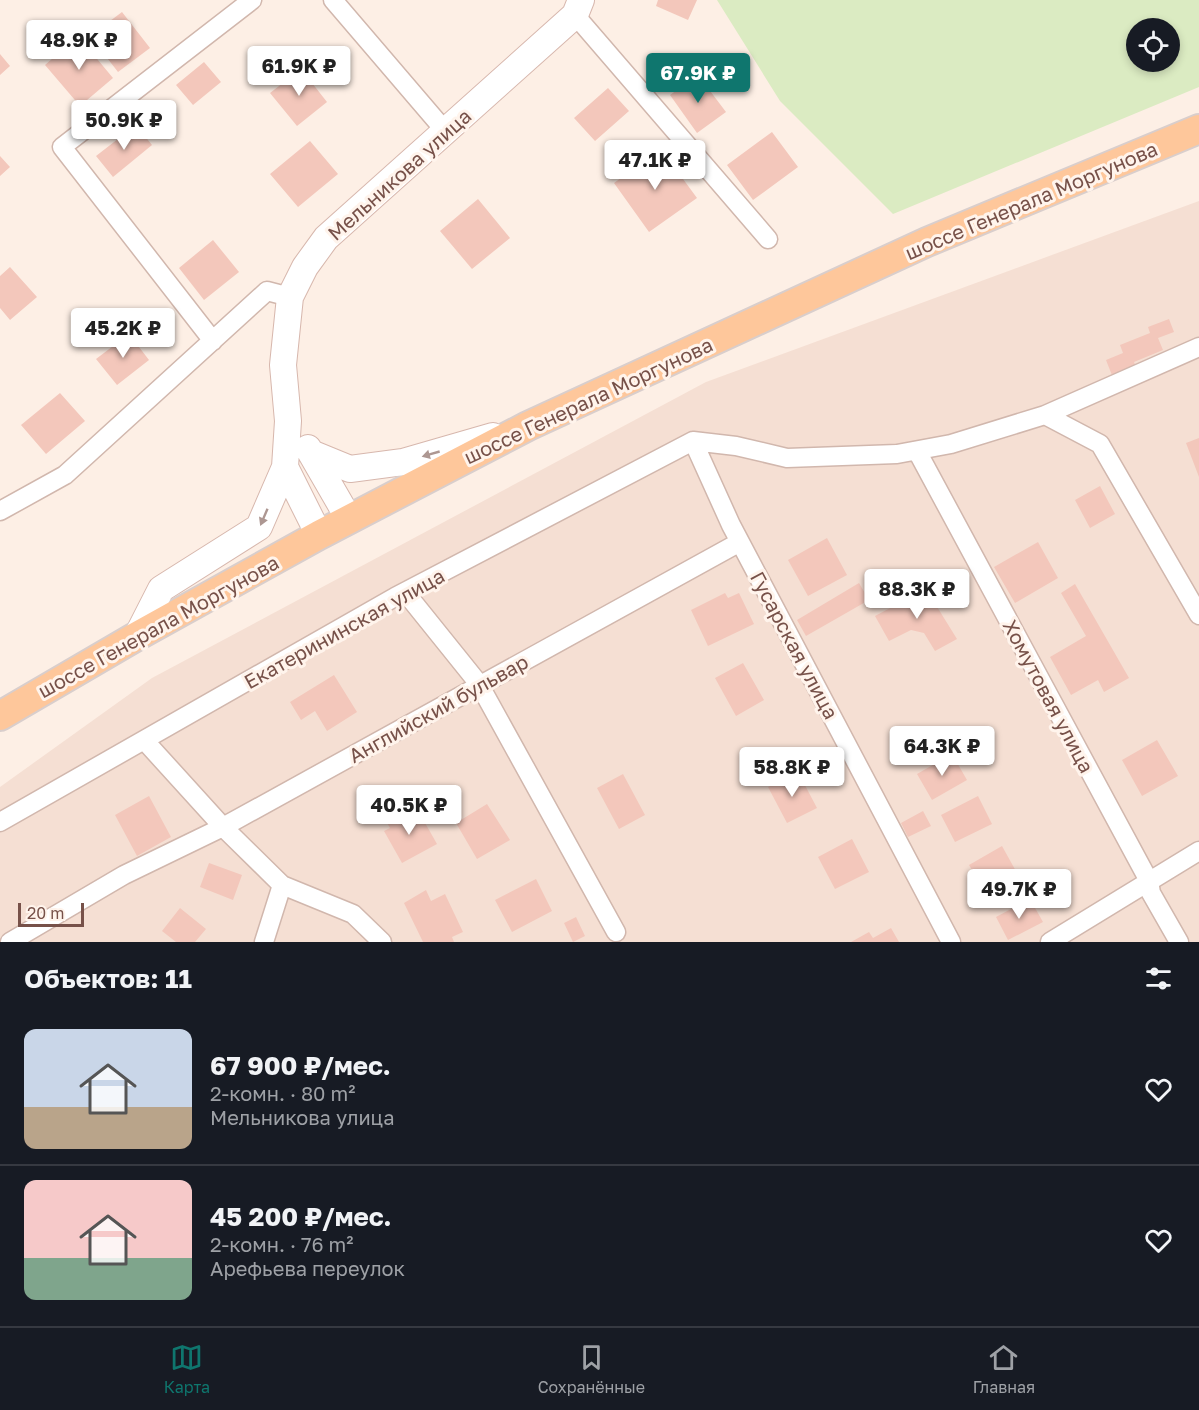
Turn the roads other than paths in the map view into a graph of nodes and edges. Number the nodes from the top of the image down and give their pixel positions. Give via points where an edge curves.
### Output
1 (252, 0) edge
2 (333, 0) edge
3 (578, 7) edge
4 (1199, 129) edge
5 (446, 132) junction
6 (768, 239) dead end
7 (290, 297) junction
8 (213, 341) junction
9 (1199, 347) edge
10 (1046, 415) junction
11 (288, 421) junction
12 (528, 426) junction
13 (693, 441) junction
14 (917, 451) junction
15 (311, 453) junction
16 (285, 467) junction
17 (0, 510) edge
18 (349, 519) junction
19 (319, 535) junction
20 (740, 542) junction
21 (405, 592) junction
22 (1199, 615) edge
23 (137, 636) junction
24 (479, 684) junction
25 (0, 716) edge
26 (144, 740) junction
27 (0, 822) edge
28 (223, 827) junction
29 (1199, 851) edge
30 (1149, 881) junction
31 (282, 885) junction
32 (616, 932) dead end
33 (10, 942) edge
34 (264, 942) edge
35 (382, 942) edge
36 (951, 942) edge
37 (1050, 942) edge
38 (1179, 942) edge

1 - 8 street via 62,147
2 - 5 street
3 - 5 street, Мельникова улица
3 - 6 street
4 - 12 main road, шоссе Генерала Моргунова via 927,242
5 - 7 street, Мельникова улица via 326,238
7 - 8 street via 267,291
7 - 11 street, Мельникова улица via 283,365
8 - 17 street via 65,475
9 - 10 street
10 - 14 street
10 - 22 street via 1100,444
11 - 15 street
11 - 16 street, Мельникова улица
12 -> 15 street via 403,462 350,469
12 - 18 main road, шоссе Генерала Моргунова
13 - 14 street via 787,458
13 - 20 street, Гусарская улица
13 - 21 street, Екатерининская улица
14 - 30 street, Хомутовая улица
15 - 18 street
16 - 19 street
16 -> 23 street via 259,527 161,589
18 - 19 main road, шоссе Генерала Моргунова
19 - 23 main road, шоссе Генерала Моргунова
20 - 24 street, Английский бульвар
20 - 36 street, Гусарская улица
21 - 24 street
21 - 26 street, Екатерининская улица
23 - 25 main road, шоссе Генерала Моргунова
24 - 28 street, Английский бульвар
24 - 32 street
26 - 27 street, Екатерининская улица
26 - 28 street
28 - 31 street
28 - 33 street, Английский бульвар via 124,875
29 - 30 street
30 - 37 street
30 - 38 street, Хомутовая улица via 1151,893
31 - 34 street
31 - 35 street via 353,914

